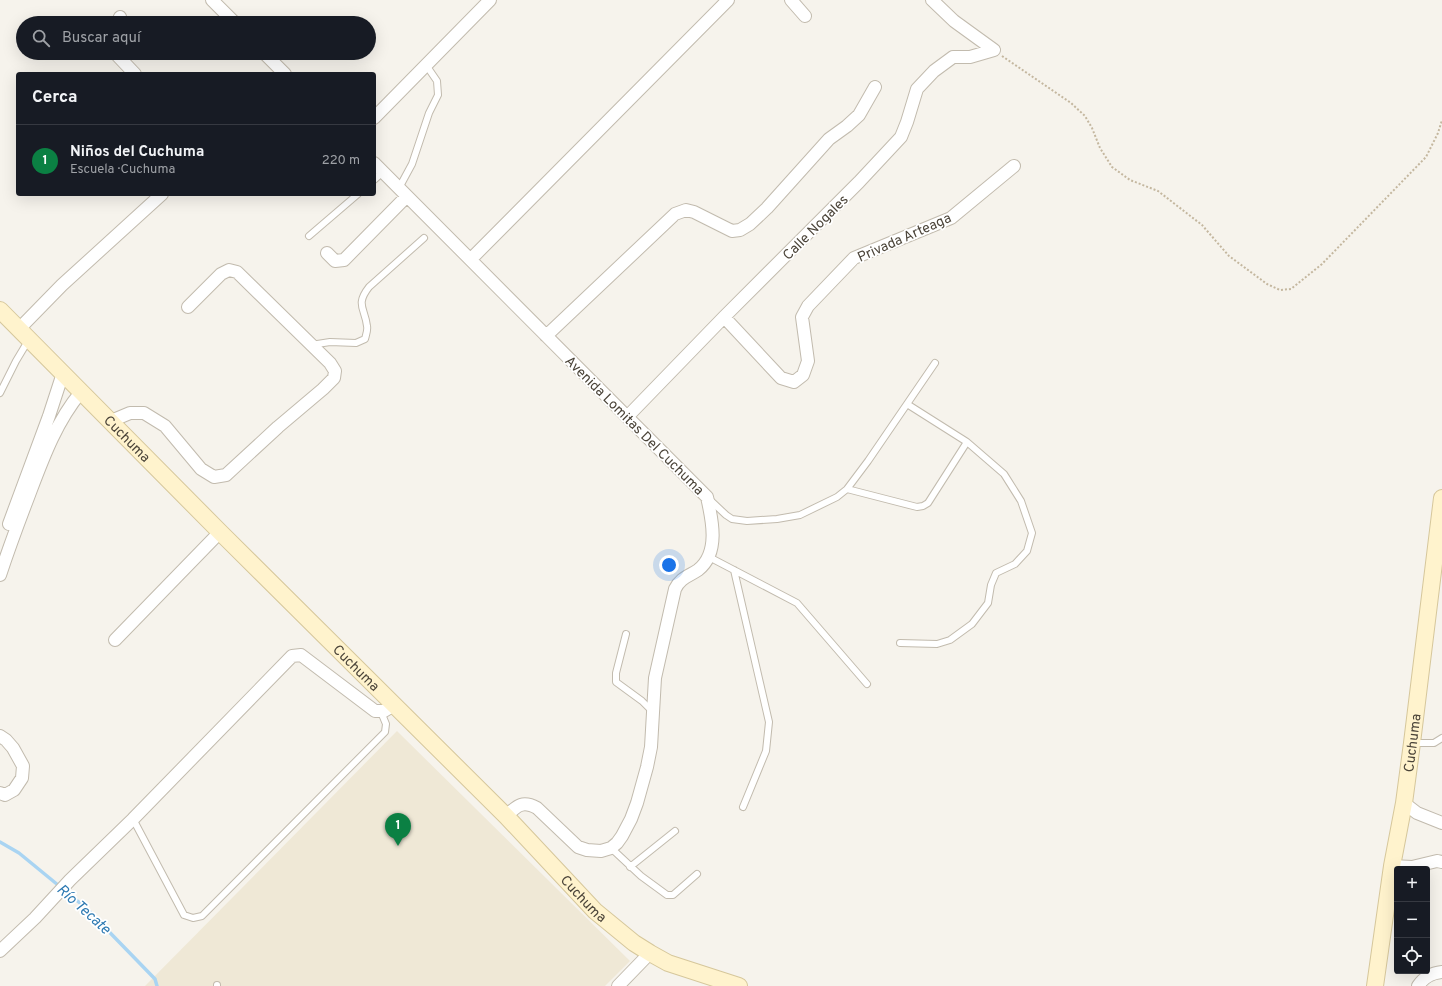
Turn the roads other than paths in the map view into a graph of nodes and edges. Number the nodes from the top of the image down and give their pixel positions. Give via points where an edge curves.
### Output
1 (212, 0) edge
2 (490, 0) edge
3 (728, 0) edge
4 (791, 0) edge
5 (932, 0) edge
6 (228, 16) edge
7 (805, 16) dead end
8 (122, 60) edge
9 (271, 60) edge
10 (426, 65) junction
11 (133, 72) edge
12 (283, 72) edge
13 (874, 87) dead end
14 (376, 116) edge
15 (1014, 166) dead end
16 (379, 176) edge
17 (403, 192) junction
18 (160, 196) edge
19 (356, 196) edge
20 (309, 236) dead end
21 (424, 238) dead end
22 (328, 253) dead end
23 (471, 259) junction
24 (188, 307) dead end
25 (0, 310) edge
26 (724, 317) junction
27 (24, 334) junction
28 (546, 336) junction
29 (311, 345) junction
30 (935, 363) dead end
31 (63, 373) junction
32 (82, 392) junction
33 (0, 393) edge
34 (907, 404) junction
35 (628, 416) junction
36 (111, 421) junction
37 (967, 442) junction
38 (847, 489) junction
39 (707, 497) junction
40 (1442, 498) edge
41 (220, 532) junction
42 (0, 550) edge
43 (709, 557) junction
44 (734, 570) junction
45 (0, 575) edge
46 (626, 634) dead end
47 (115, 640) dead end
48 (900, 643) dead end
49 (867, 684) dead end
50 (387, 708) junction
51 (653, 712) junction
52 (0, 736) edge
53 (1442, 738) edge
54 (1412, 743) junction
55 (0, 793) edge
56 (1404, 803) junction
57 (743, 807) dead end
58 (506, 816) junction
59 (133, 819) junction
60 (1442, 823) edge
61 (675, 831) dead end
62 (611, 848) junction
63 (1442, 862) edge
64 (630, 866) junction
65 (1392, 866) junction
66 (697, 874) dead end
67 (0, 951) edge
68 (650, 953) junction
69 (1442, 972) edge
70 (618, 986) edge
71 (739, 986) edge
72 (1375, 986) edge
73 (1418, 986) edge

1 - 6 street
2 - 10 street
3 - 23 street
4 - 7 street
5 - 26 street, Calle Nogales via 954,21 994,50 953,57 934,71 916,89 901,137
8 - 11 street
9 - 12 street
10 - 14 street
10 - 17 lane via 437,81 438,95
13 - 28 street via 859,115 829,139 750,224 732,231 694,212 686,210 675,214
15 - 26 street, Privada Arteaga via 952,218 854,258 808,306 802,317 808,361 803,375 794,382 781,378
16 - 17 street, Avenida Lomitas Del Cuchuma
17 - 22 street via 344,260 335,261
17 - 23 street, Avenida Lomitas Del Cuchuma
18 - 27 street via 62,285
19 - 20 lane
21 - 29 lane via 362,295 368,328 365,339 356,343 330,342
23 - 28 street, Avenida Lomitas Del Cuchuma
24 - 29 street via 221,274 229,270 237,272
25 - 27 street, Cuchuma
26 - 35 street, Calle Nogales
27 - 31 street, Cuchuma
27 - 33 lane via 16,361
28 - 35 street, Avenida Lomitas Del Cuchuma
29 - 36 street via 330,363 335,371 334,378 226,475 214,477 201,469 165,426 144,413 130,412
30 - 34 lane
31 - 32 street, Cuchuma
31 - 42 street
32 - 36 street, Cuchuma
32 - 45 street via 71,404 55,430
34 - 37 lane
34 - 38 lane
35 - 39 street, Avenida Lomitas Del Cuchuma
36 - 41 street, Cuchuma
37 - 38 lane via 928,503 923,506
37 - 48 lane via 1004,474 1021,501 1032,533 1027,551 1015,564 996,573 988,603 972,624 950,640 937,644
38 - 39 lane via 837,497 800,515 777,520 732,519
39 - 43 street, Avenida Lomitas Del Cuchuma via 712,545
40 - 54 street, Cuchuma
41 - 47 street
41 - 50 street, Cuchuma
43 - 44 lane
43 - 51 street via 702,567 681,580 675,589 655,678
44 - 49 lane via 797,603
44 - 57 lane via 769,722 766,751
46 - 51 lane via 616,682
50 - 58 street, Cuchuma
50 - 59 street via 375,711 301,655 292,656
50 - 59 lane via 385,732 202,916 193,918 184,915
51 - 62 street via 651,747 639,798 622,836
52 - 55 street via 13,748 23,766 22,778 14,790 5,795
53 - 54 lane via 1434,743
54 - 56 street, Cuchuma
56 - 60 street via 1417,813
56 - 65 street, Cuchuma
58 - 62 street via 516,807 526,804 537,808 578,847 595,852
58 - 68 street, Cuchuma via 596,911
59 - 67 street
61 - 64 lane
62 - 64 lane
63 - 65 street via 1412,867
64 - 66 lane via 667,895 673,895
65 - 72 street, Cuchuma
68 - 70 street
68 - 71 street, Cuchuma via 668,963
69 - 73 street via 1427,976

